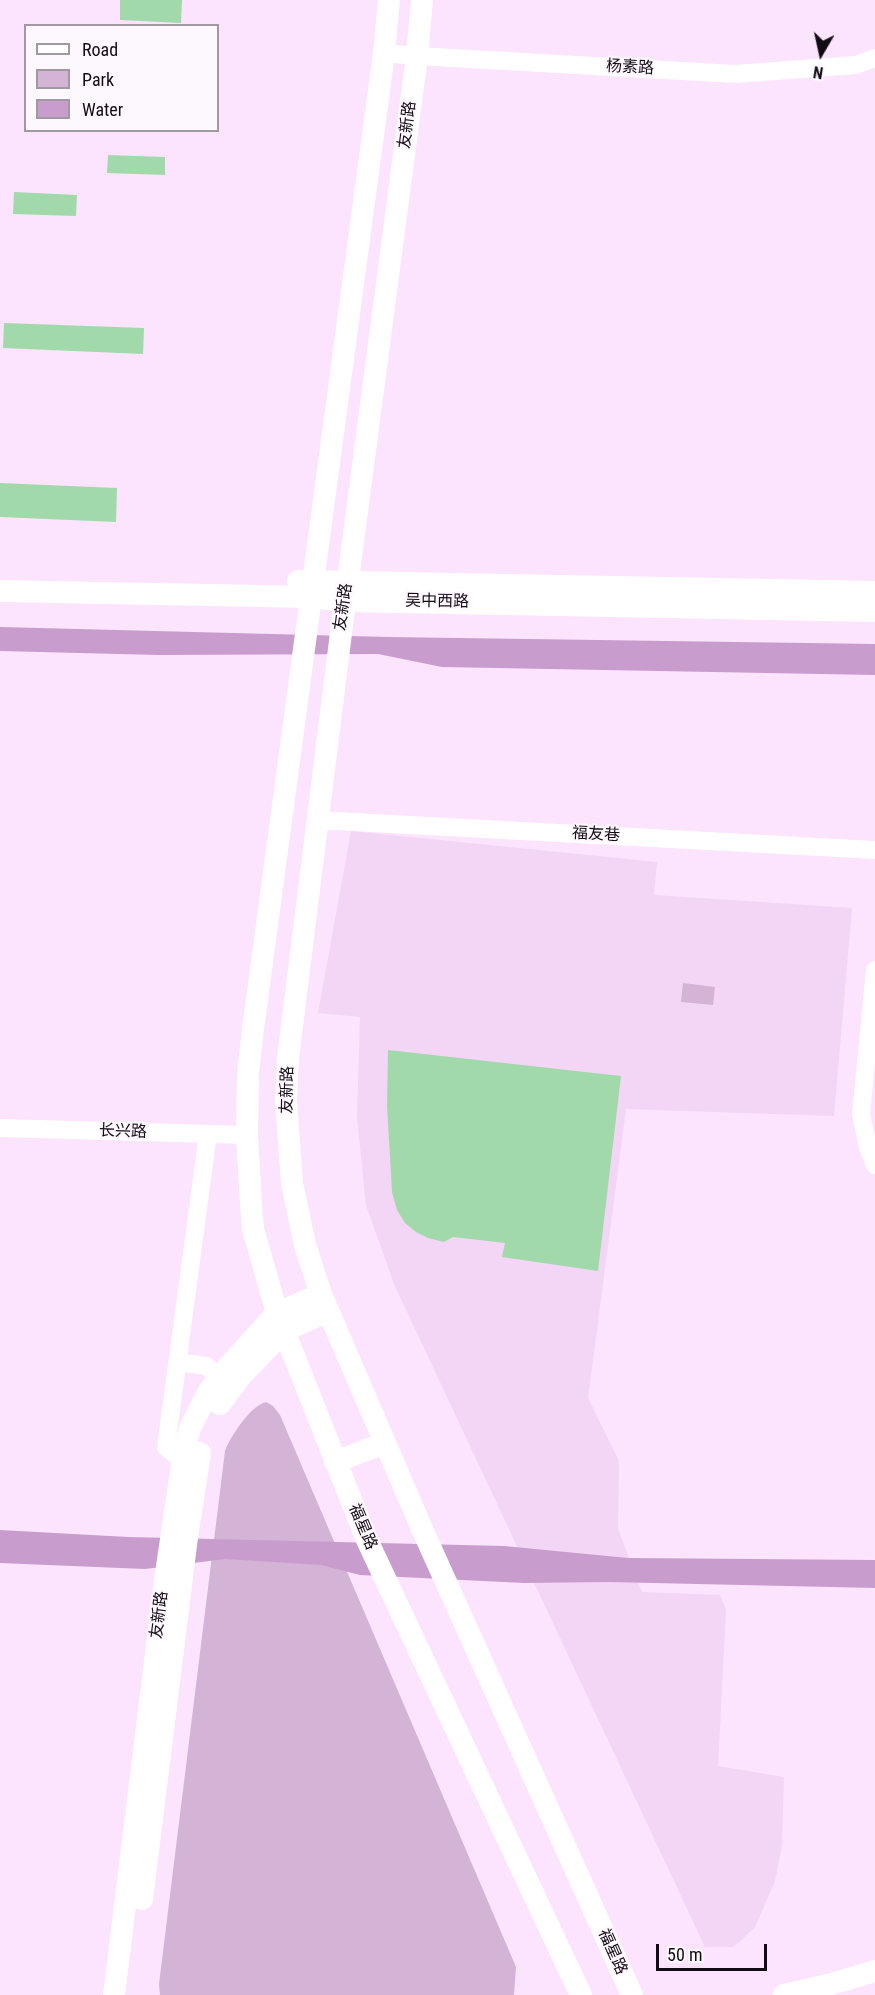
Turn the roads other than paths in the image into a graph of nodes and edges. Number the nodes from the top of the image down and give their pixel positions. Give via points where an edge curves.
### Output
1 (389, 0) edge
2 (422, 0) edge
3 (384, 53) junction
4 (417, 56) junction
5 (875, 58) edge
6 (0, 576) edge
7 (313, 589) junction
8 (0, 591) edge
9 (347, 591) junction
10 (875, 592) edge
11 (875, 611) edge
12 (317, 820) junction
13 (875, 850) edge
14 (875, 970) edge
15 (253, 1029) joint
16 (0, 1128) edge
17 (208, 1134) junction
18 (247, 1135) junction
19 (875, 1165) edge
20 (298, 1215) joint
21 (324, 1303) junction
22 (280, 1322) junction
23 (178, 1362) junction
24 (221, 1377) junction
25 (385, 1443) junction
26 (183, 1461) junction
27 (335, 1462) junction
28 (180, 1533) junction
29 (173, 1582) junction
30 (875, 1971) edge
31 (114, 1995) edge
32 (129, 1995) edge
33 (581, 1995) edge
34 (632, 1995) edge
35 (784, 1995) edge

1 - 3 main road, 友新路
2 - 4 main road, 友新路
3 - 4 street, 杨素路
3 - 7 main road, 友新路
4 - 5 street, 杨素路 via 735,74 856,65
4 - 9 main road, 友新路
6 - 7 main road, 吴中西路
7 - 8 main road, 吴中西路
7 - 9 main road, 吴中西路
7 - 15 main road, 友新路
9 - 10 main road, 吴中西路
9 - 11 main road, 吴中西路
9 - 12 main road, 友新路
12 - 13 street, 福友巷
12 - 20 main road, 友新路 via 287,1072 289,1162
14 - 19 street via 861,1114
15 - 18 main road, 福星路
16 - 17 street, 长兴路
17 - 18 street, 长兴路
17 - 23 street
18 - 22 main road, 福星路 via 253,1229
20 - 21 main road, 福星路
21 - 22 main road, 友新路
21 - 25 main road, 福星路
22 - 24 main road, 友新路
22 - 27 main road, 福星路
22 - 28 main road, 友新路 via 208,1423
23 - 24 street via 206,1366
23 - 26 street via 166,1447
24 - 26 main road, 友新路 via 195,1415
25 - 27 main road
25 - 34 main road, 福星路
26 - 28 main road, 友新路
27 - 33 main road, 福星路 via 367,1540
28 - 29 main road, 友新路
29 - 31 main road, 友新路
29 - 32 main road, 友新路
30 - 35 main road

